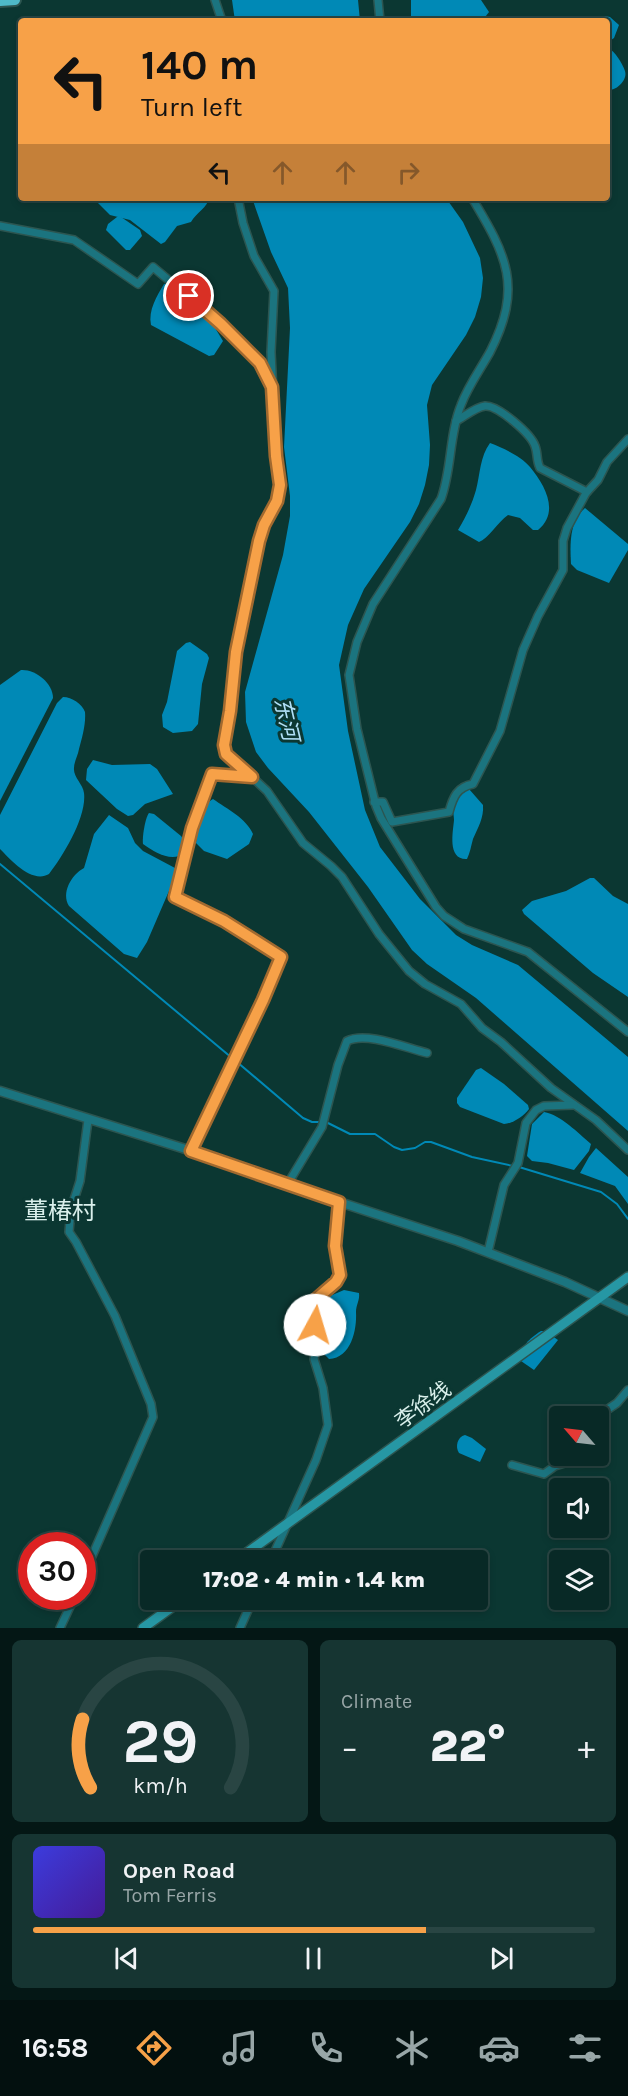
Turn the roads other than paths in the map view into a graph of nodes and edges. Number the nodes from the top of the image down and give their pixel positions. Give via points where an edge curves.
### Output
1 (15, 0) edge
2 (215, 0) edge
3 (378, 0) edge
4 (0, 1) edge
5 (221, 18) edge
6 (380, 18) edge
7 (239, 201) edge
8 (474, 201) edge
9 (0, 226) edge
10 (272, 387) junction
11 (456, 421) junction
12 (628, 439) edge
13 (587, 492) junction
14 (252, 777) junction
15 (374, 802) junction
16 (628, 1032) edge
17 (427, 1053) dead end
18 (0, 1091) edge
19 (576, 1106) junction
20 (88, 1120) junction
21 (628, 1150) edge
22 (191, 1151) junction
23 (287, 1185) junction
24 (339, 1202) junction
25 (488, 1252) junction
26 (628, 1277) edge
27 (628, 1311) edge
28 (628, 1390) edge
29 (609, 1408) edge
30 (513, 1465) dead end
31 (555, 1466) edge
32 (96, 1547) edge
33 (251, 1550) edge
34 (276, 1550) edge
35 (68, 1610) edge
36 (167, 1610) edge
37 (248, 1610) edge
38 (60, 1628) edge
39 (142, 1628) edge
40 (240, 1628) edge

1 - 4 highway
2 - 5 street
3 - 6 street
7 - 10 street via 254,256 274,291
8 - 11 street via 501,248 508,298 498,335
9 - 10 street via 74,240 138,284 153,267 260,363
10 - 14 street via 280,485 259,541 236,652 224,745 226,754
11 - 13 street via 482,407 496,409 530,436 540,468
11 - 15 street via 441,499 373,604 352,656 351,692
12 - 13 street
13 - 15 street via 565,534 564,570 523,650 500,730 473,784 458,789 448,812 430,816 392,822 383,802
14 - 19 street via 275,800 303,843 342,877 409,971 458,1001 482,1029
14 - 22 street via 212,774 192,828 175,897 224,921 281,957
15 - 16 street via 444,916 472,933 528,952
17 - 23 street via 387,1041 349,1039 323,1122
18 - 20 street
19 - 21 street
19 - 25 street via 548,1105 530,1116 516,1166 504,1185
20 - 22 street
20 - 32 street via 69,1232 115,1316 153,1413
22 - 23 street
23 - 24 street
24 - 25 street
24 - 34 street via 335,1246 340,1275 313,1305 317,1344 314,1359 328,1425
25 - 27 street
26 - 33 main road, 李徐线
28 - 29 street
30 - 31 street via 544,1474
35 - 38 street
36 - 39 main road
37 - 40 street

